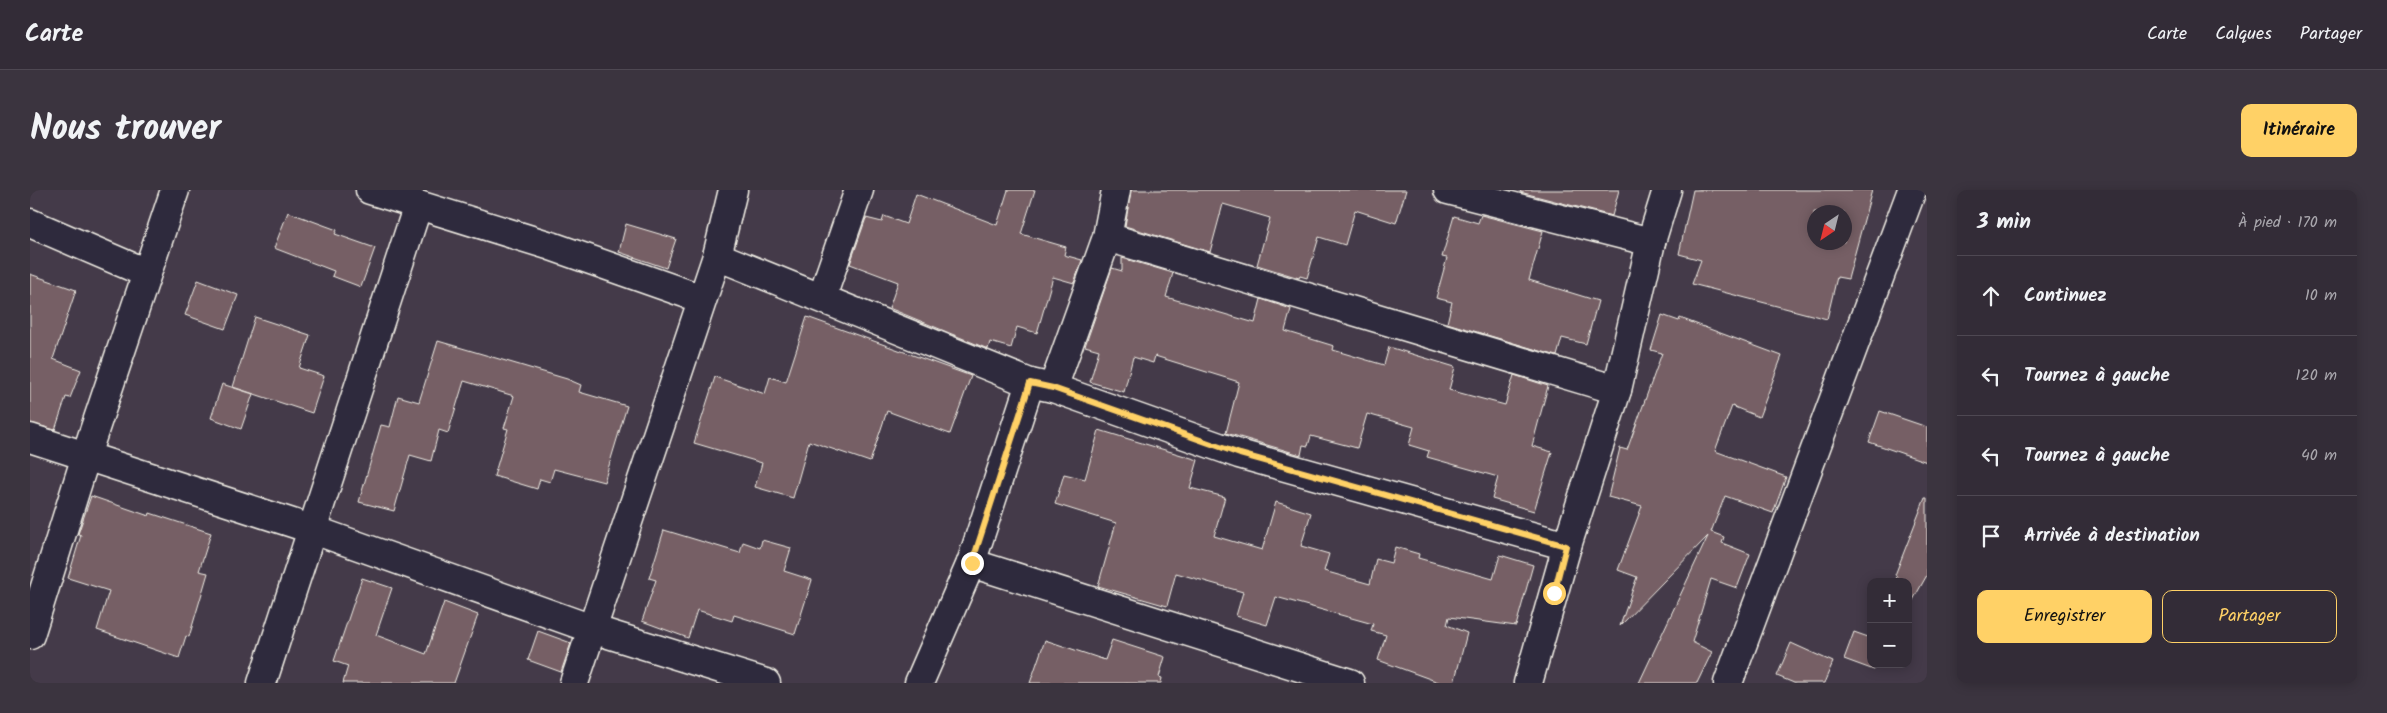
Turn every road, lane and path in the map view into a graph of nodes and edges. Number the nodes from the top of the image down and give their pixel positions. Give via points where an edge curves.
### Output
1 (175, 190) edge
2 (370, 190) edge
3 (733, 190) edge
4 (860, 190) edge
5 (1116, 190) edge
6 (1448, 190) edge
7 (1667, 190) edge
8 (1912, 190) edge
9 (418, 205) junction
10 (30, 223) edge
11 (1108, 237) junction
12 (1651, 242) junction
13 (717, 256) junction
14 (146, 273) junction
15 (822, 297) junction
16 (702, 299) junction
17 (1042, 385) junction
18 (1618, 390) junction
19 (30, 438) edge
20 (86, 457) junction
21 (311, 529) junction
22 (1566, 546) junction
23 (972, 563) junction
24 (592, 629) junction
25 (30, 636) edge
26 (262, 683) edge
27 (574, 683) edge
28 (766, 683) edge
29 (919, 683) edge
30 (1350, 683) edge
31 (1528, 683) edge
32 (1728, 683) edge

1 - 14 street
2 - 9 street
3 - 13 street
4 - 15 street
5 - 11 street
6 - 12 street
7 - 12 street
8 - 32 street
9 - 16 street via 551,246
9 - 21 street
10 - 14 street
11 - 17 street
11 - 18 street
12 - 18 street
13 - 15 street
13 - 16 street
14 - 20 street
15 - 17 street
16 - 24 street
17 - 22 street via 1240,454
17 - 23 street
18 - 22 street
19 - 20 street
20 - 21 street
20 - 25 street
21 - 24 street
21 - 26 street
22 - 31 street
23 - 29 street
23 - 30 street
24 - 27 street
24 - 28 street

